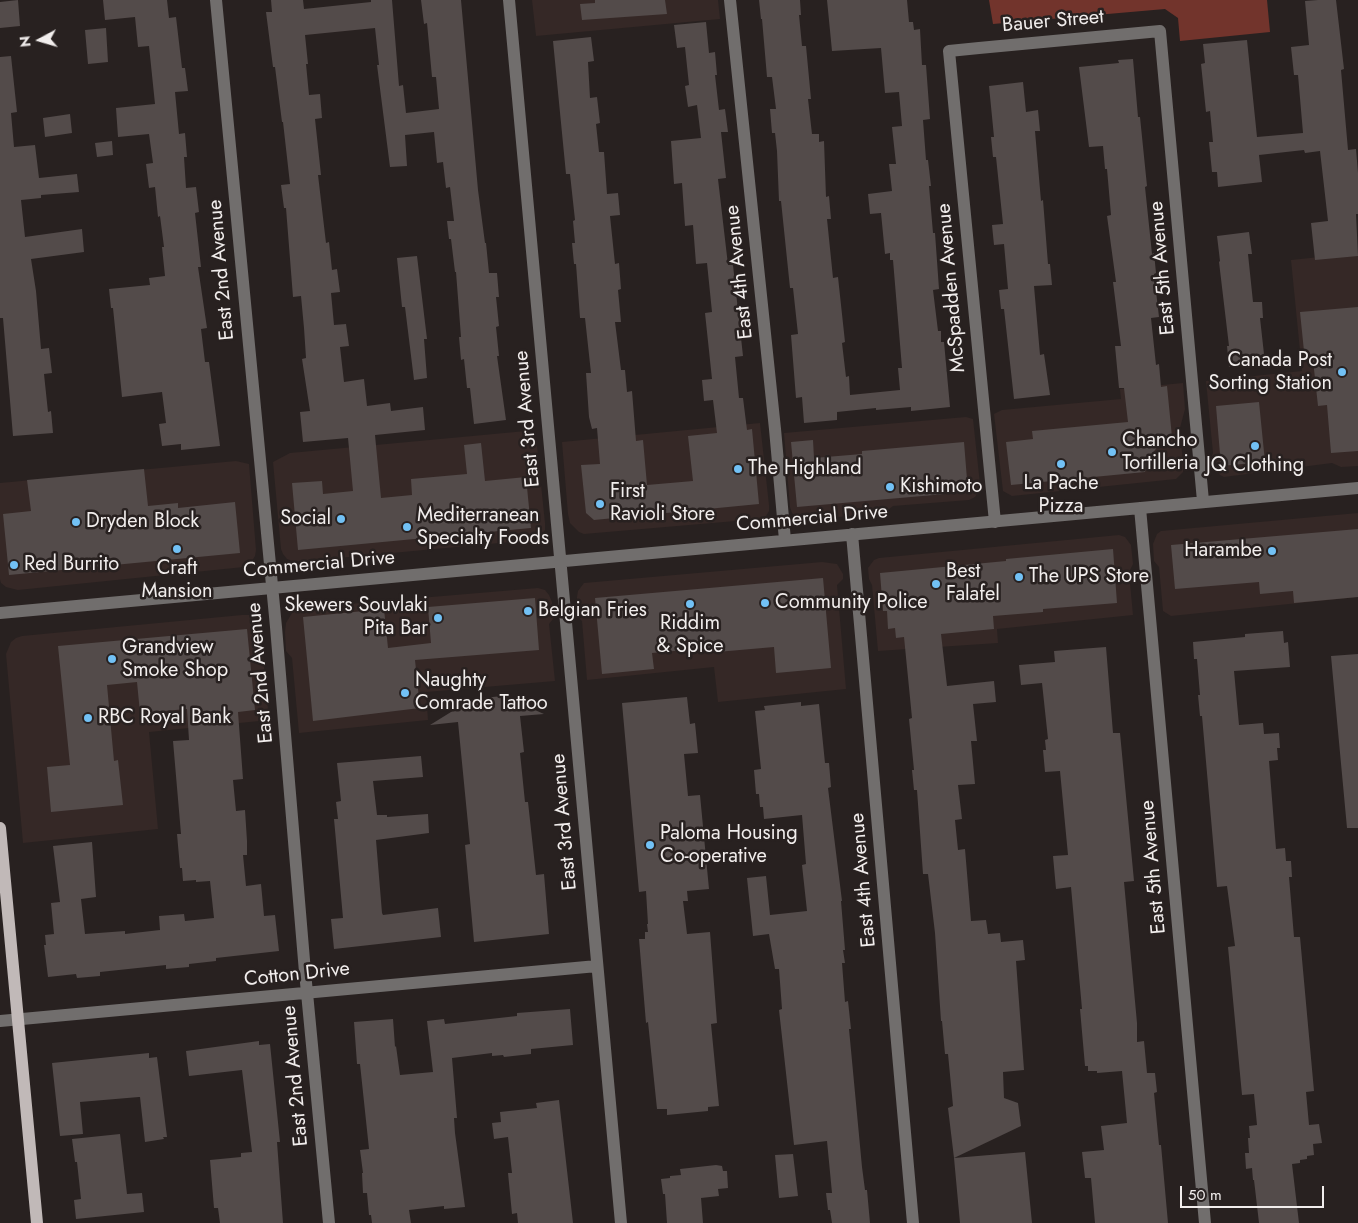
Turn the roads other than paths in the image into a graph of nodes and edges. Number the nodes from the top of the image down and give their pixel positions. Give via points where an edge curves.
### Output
1 (216, 0) edge
2 (509, 0) edge
3 (730, 0) edge
4 (1160, 31) joint
5 (949, 51) joint
6 (1358, 488) edge
7 (1204, 502) junction
8 (1140, 508) junction
9 (994, 522) junction
10 (852, 534) junction
11 (784, 540) junction
12 (561, 562) junction
13 (272, 587) junction
14 (0, 613) edge
15 (0, 828) edge
16 (597, 966) junction
17 (307, 992) junction
18 (18, 1019) junction
19 (0, 1021) edge
20 (37, 1223) edge
21 (329, 1223) edge
22 (621, 1223) edge
23 (913, 1223) edge
24 (1205, 1223) edge

1 - 13 street, East 2nd Avenue
2 - 12 street, East 3rd Avenue
3 - 11 street, East 4th Avenue
4 - 5 street, Bauer Street
4 - 7 street, East 5th Avenue
5 - 9 street, McSpadden Avenue
6 - 7 street, Commercial Drive
7 - 8 street, Commercial Drive
8 - 9 street, Commercial Drive
8 - 24 street, East 5th Avenue
9 - 10 street, Commercial Drive
10 - 11 street, Commercial Drive
10 - 23 street, East 4th Avenue
11 - 12 street, Commercial Drive
12 - 13 street, Commercial Drive
12 - 16 street, East 3rd Avenue
13 - 14 street, Commercial Drive
13 - 17 street, East 2nd Avenue
15 - 18 main road
16 - 17 street, Cotton Drive
16 - 22 street, East 3rd Avenue
17 - 18 street, Cotton Drive
17 - 21 street, East 2nd Avenue
18 - 19 street, Cotton Drive
18 - 20 main road

